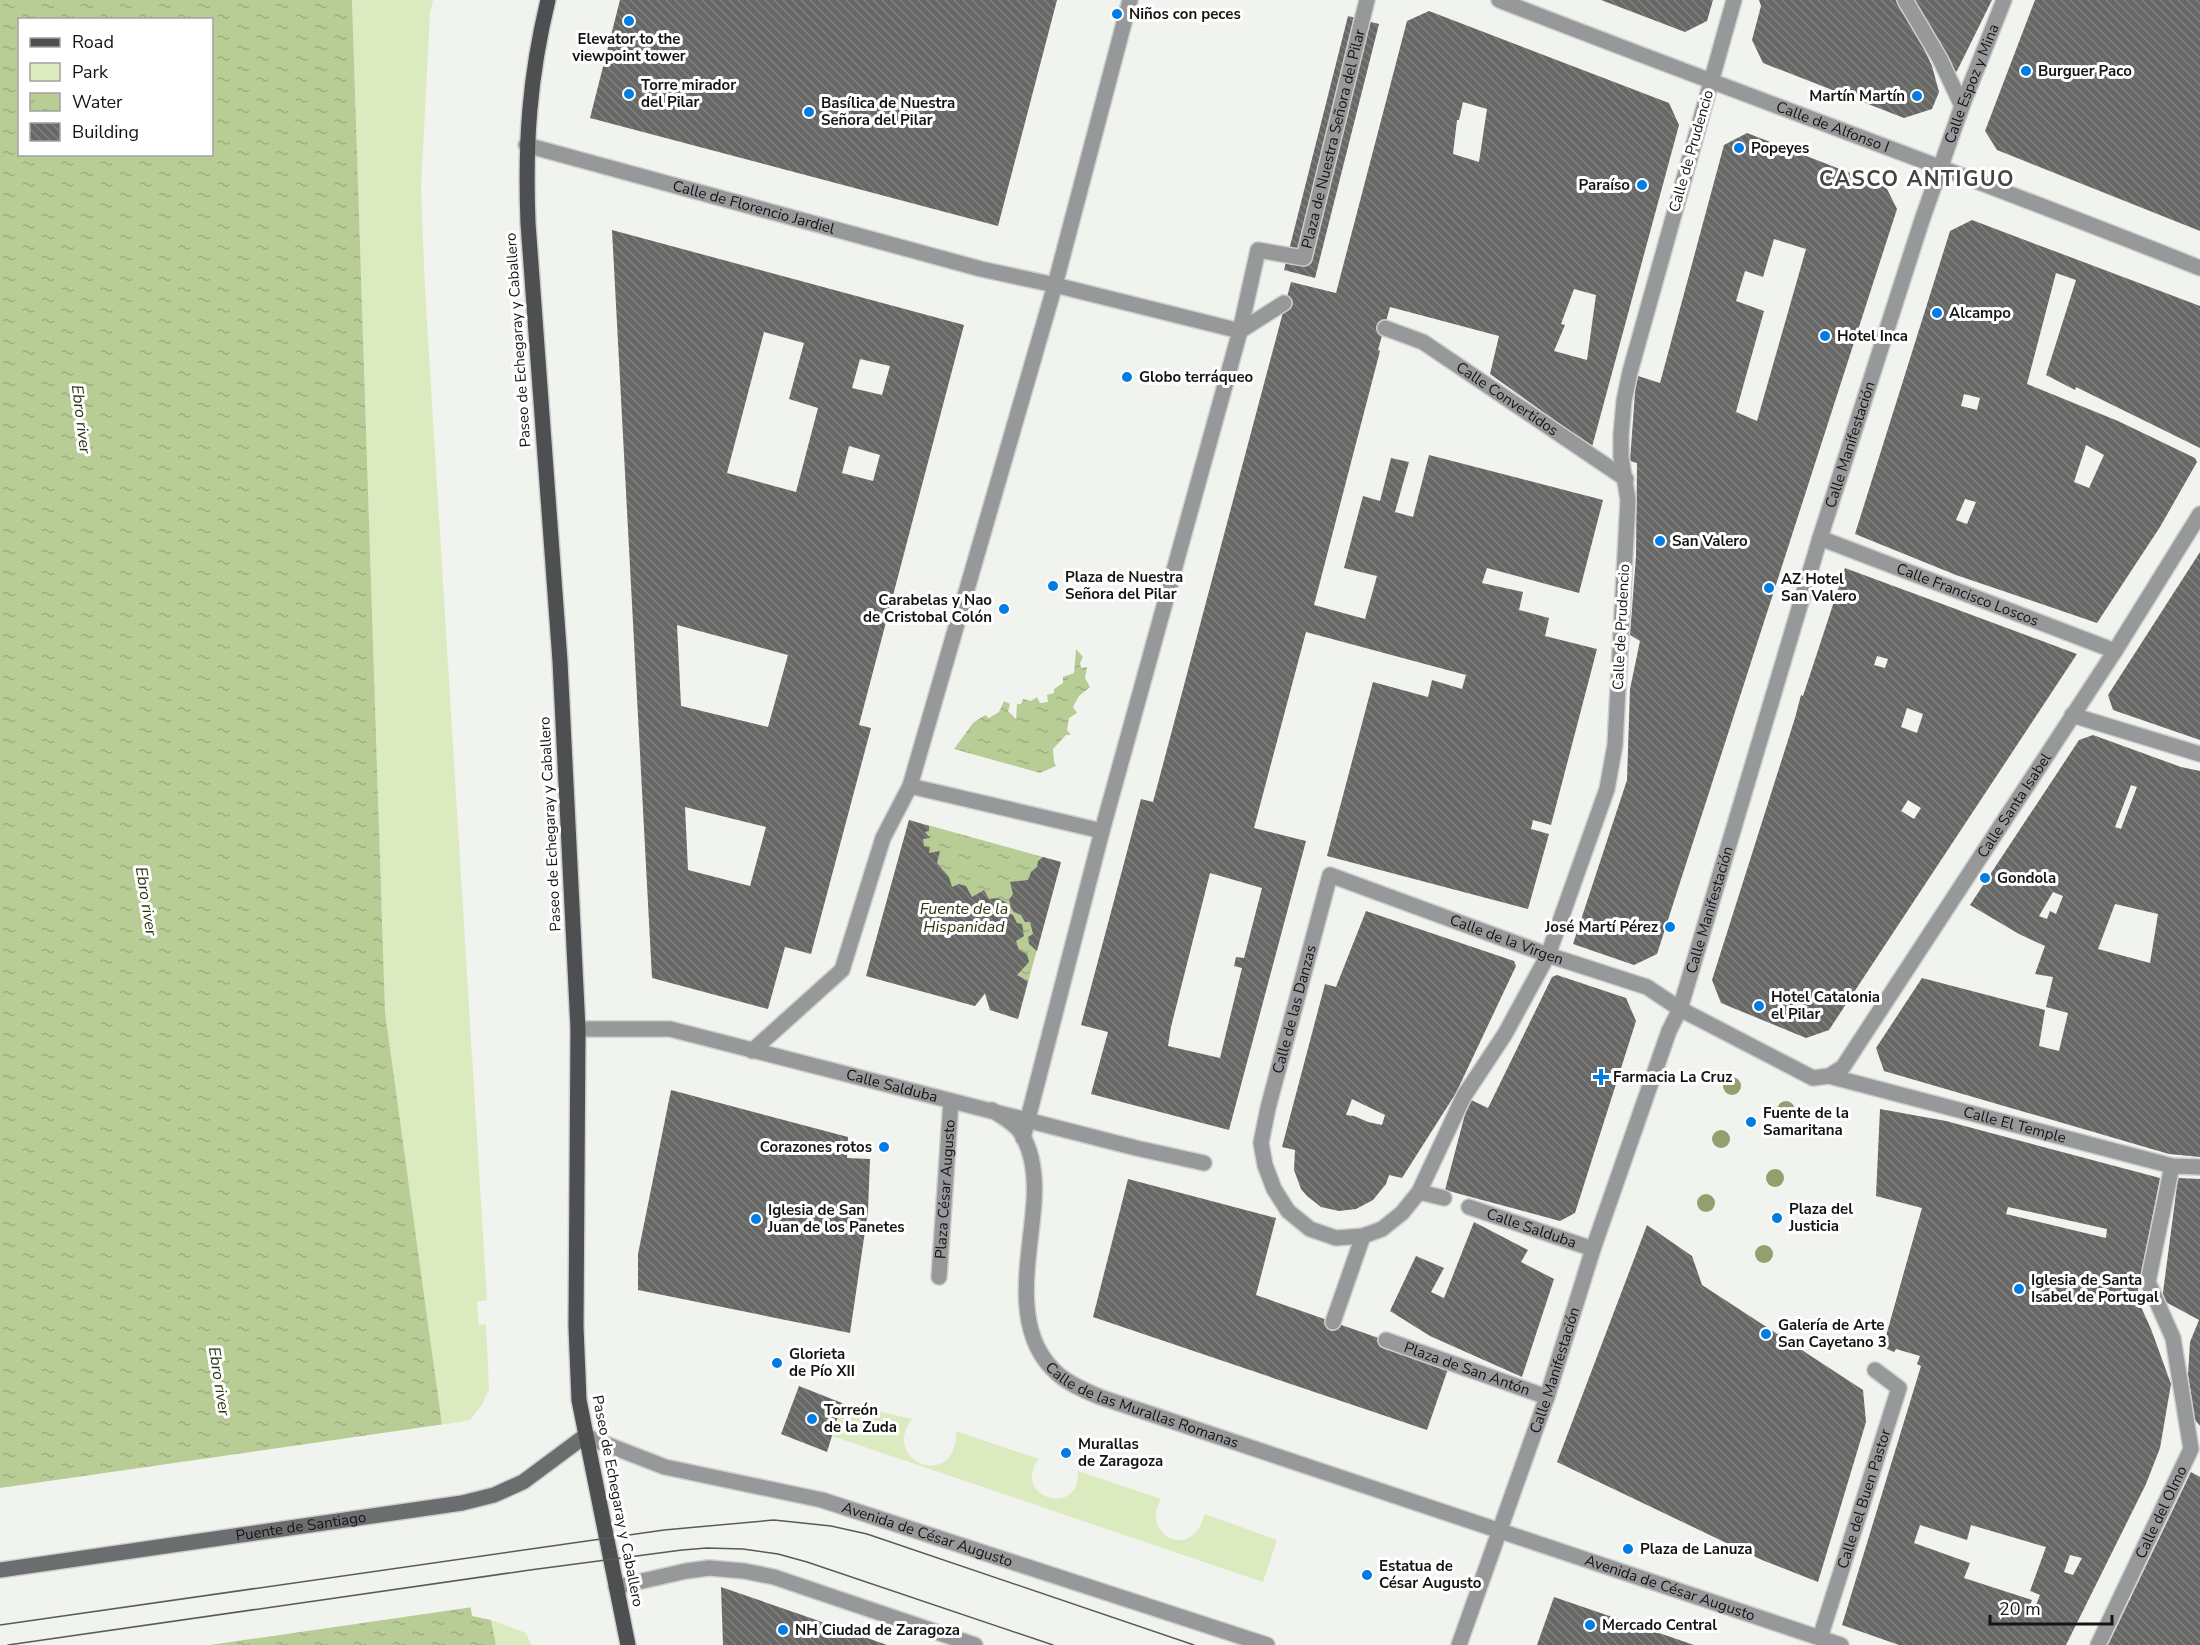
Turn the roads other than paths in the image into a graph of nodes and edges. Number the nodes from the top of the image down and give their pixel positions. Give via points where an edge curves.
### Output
1 (548, 0) edge
2 (1131, 0) edge
3 (1367, 0) edge
4 (1499, 0) edge
5 (1734, 0) edge
6 (1905, 0) edge
7 (2004, 0) edge
8 (1710, 82) junction
9 (1962, 106) junction
10 (526, 145) junction
11 (1939, 167) junction
12 (2200, 268) edge
13 (1055, 285) junction
14 (1284, 303) dead end
15 (1385, 328) dead end
16 (1239, 331) junction
17 (1626, 479) junction
18 (2200, 514) edge
19 (1820, 538) junction
20 (2115, 651) junction
21 (2072, 715) junction
22 (2200, 754) edge
23 (910, 786) junction
24 (1102, 831) junction
25 (1330, 875) joint
26 (1548, 955) junction
27 (1680, 1009) junction
28 (578, 1029) junction
29 (752, 1051) junction
30 (1829, 1076) junction
31 (951, 1101) junction
32 (992, 1110) junction
33 (1029, 1120) junction
34 (1023, 1138) junction
35 (1204, 1163) dead end
36 (2172, 1166) junction
37 (2200, 1167) edge
38 (1419, 1192) junction
39 (1444, 1198) dead end
40 (1469, 1207) dead end
41 (1363, 1236) junction
42 (1593, 1249) junction
43 (939, 1277) dead end
44 (1333, 1322) dead end
45 (1386, 1340) dead end
46 (1875, 1370) dead end
47 (1547, 1397) junction
48 (585, 1436) junction
49 (2196, 1451) edge
50 (1498, 1531) junction
51 (0, 1570) edge
52 (616, 1587) junction
53 (1820, 1638) junction
54 (958, 1642) edge
55 (628, 1645) edge
56 (975, 1645) edge
57 (1267, 1645) edge
58 (1459, 1645) edge
59 (1841, 1645) edge
60 (2098, 1645) edge

1 - 10 main road, Paseo de Echegaray y Caballero via 536,47
2 - 13 street
3 - 16 street, Plaza de Nuestra Señora del Pilar via 1304,258 1258,250
4 - 8 street, Calle de Alfonso I
5 - 8 street, Calle de Prudencio
6 - 9 street
7 - 9 street, Calle Espoz y Mina
8 - 11 street, Calle de Alfonso I
8 - 17 street, Calle de Prudencio via 1628,382 1621,435
9 - 11 street, Calle Espoz y Mina
10 - 13 street, Calle de Florencio Jardiel via 981,269
10 - 28 main road, Paseo de Echegaray y Caballero via 528,223 560,661
11 - 12 street, Calle de Alfonso I
11 - 19 street, Calle Manifestación
13 - 16 street
13 - 23 street
14 - 16 street
15 - 17 street, Calle Convertidos via 1423,342
16 - 24 street, Plaza de Nuestra Señora del Pilar
17 - 26 street, Calle de Prudencio via 1628,500 1612,770
18 - 20 street, Calle Santa Isabel
19 - 20 street, Calle Francisco Loscos
19 - 27 street, Calle Manifestación
20 - 21 street, Calle Santa Isabel
21 - 22 street
21 - 30 street, Calle Santa Isabel via 1843,1067
23 - 24 street
23 - 29 street via 883,838 842,970
24 - 33 street, Plaza de Nuestra Señora del Pilar
25 - 26 street, Calle de la Virgen
25 - 41 street, Calle de las Danzas via 1261,1143 1274,1189 1288,1211 1318,1232 1336,1238
26 - 27 street, Calle de la Virgen via 1647,987
26 - 38 street, Calle de Prudencio via 1505,1034 1464,1096
27 - 30 street via 1813,1078
27 - 42 street, Calle Manifestación
28 - 29 street, Calle Salduba via 670,1029
28 - 48 main road, Paseo de Echegaray y Caballero via 576,1327 579,1400
29 - 31 street, Calle Salduba
30 - 36 street, Calle El Temple
31 - 32 street, Calle Salduba
31 - 43 street, Plaza César Augusto
32 - 33 street, Calle Salduba
32 - 34 street, Calle de las Murallas Romanas
33 - 34 street, Plaza de Nuestra Señora del Pilar
33 - 35 street, Calle Salduba
34 - 50 street, Calle de las Murallas Romanas via 1029,1150 1034,1184 1025,1300 1037,1347 1060,1377 1100,1397
36 - 37 street, Calle El Temple
36 - 49 street, Calle del Olmo via 2148,1282 2173,1338
38 - 39 street
38 - 41 street via 1382,1229
40 - 42 street, Calle Salduba
41 - 44 street
42 - 47 street, Calle Manifestación
45 - 47 street, Plaza de San Antón
46 - 53 street, Calle del Buen Pastor via 1899,1388
47 - 50 street, Calle Manifestación
48 - 51 main road, Puente de Santiago via 523,1482 462,1503
48 - 52 main road, Paseo de Echegaray y Caballero
48 - 57 street, Avenida de César Augusto via 665,1467 822,1500
49 - 60 street, Calle del Olmo
50 - 53 street, Avenida de César Augusto
50 - 58 street, Calle Manifestación
52 - 54 street via 694,1569 744,1571 774,1577
52 - 55 main road, Paseo de Echegaray y Caballero
53 - 59 street, Avenida de César Augusto
54 - 56 street

